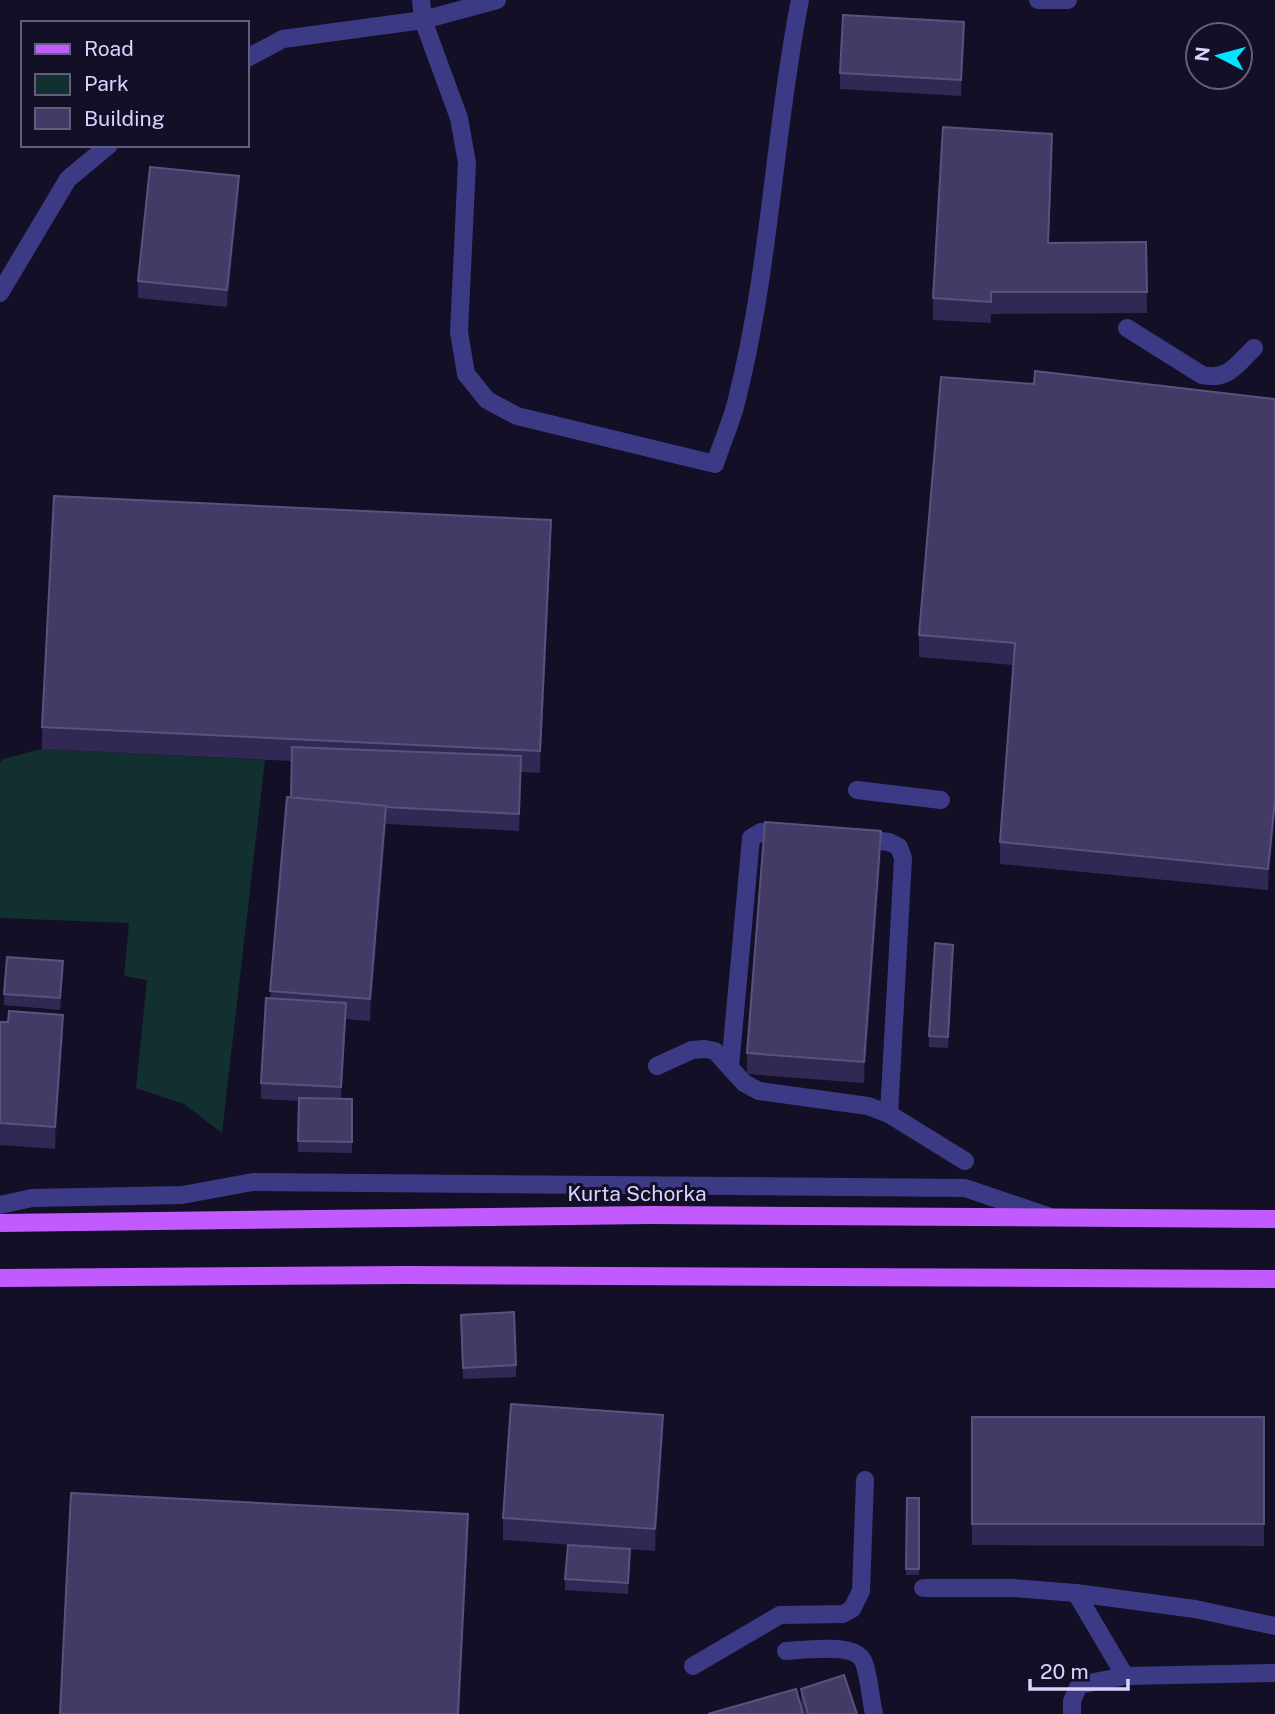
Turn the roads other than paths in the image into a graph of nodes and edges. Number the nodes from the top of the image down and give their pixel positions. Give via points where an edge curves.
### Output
1 (421, 0) edge
2 (497, 0) edge
3 (800, 0) edge
4 (1038, 0) edge
5 (1068, 0) edge
6 (424, 19) junction
7 (248, 57) edge
8 (107, 147) edge
9 (0, 293) edge
10 (1127, 328) dead end
11 (1254, 348) dead end
12 (857, 790) dead end
13 (941, 800) dead end
14 (799, 834) edge
15 (838, 837) edge
16 (657, 1066) dead end
17 (730, 1066) junction
18 (889, 1114) junction
19 (965, 1161) dead end
20 (0, 1205) edge
21 (1052, 1217) junction
22 (1275, 1219) edge
23 (0, 1223) edge
24 (0, 1278) edge
25 (1275, 1279) edge
26 (865, 1480) dead end
27 (923, 1588) dead end
28 (1076, 1593) junction
29 (1275, 1626) edge
30 (786, 1651) dead end
31 (693, 1666) dead end
32 (1275, 1673) edge
33 (1125, 1676) junction
34 (874, 1714) edge
35 (1072, 1714) edge

1 - 6 lane
2 - 6 lane
3 - 6 lane via 756,309 737,401 715,464 517,416 488,400 466,374 459,332 467,163 460,118
4 - 5 lane
6 - 7 lane via 283,39
8 - 9 lane via 68,178
10 - 11 lane via 1214,378 1225,375
12 - 13 lane
14 - 17 lane via 761,832 751,838
15 - 18 lane via 889,842 899,847 903,858
16 - 17 lane via 705,1049 715,1051
17 - 18 lane via 744,1083 759,1091 851,1102
18 - 19 lane
20 - 21 lane via 32,1198 182,1195 253,1182 965,1188
21 - 22 main road, Kurta Schorka
21 - 23 main road, Kurta Schorka via 650,1215
24 - 25 main road
26 - 31 lane via 861,1591 852,1609 843,1614 780,1615
27 - 28 lane
28 - 29 lane via 1195,1609
28 - 33 lane
30 - 34 lane via 855,1652 863,1659
32 - 33 lane
33 - 35 lane via 1079,1685

